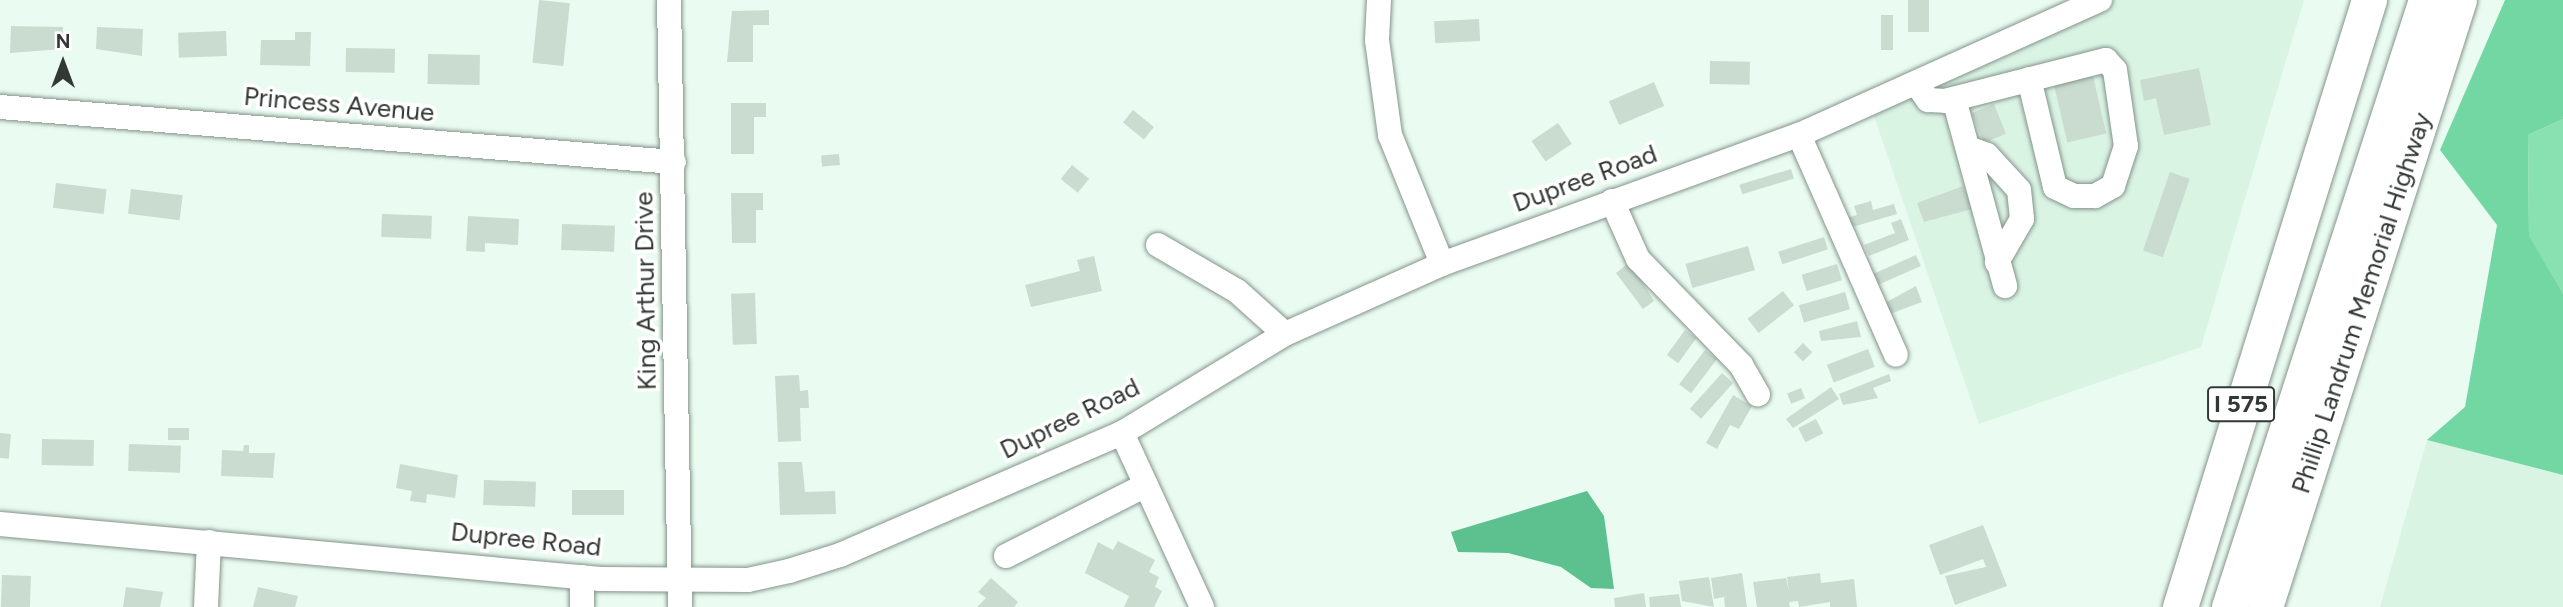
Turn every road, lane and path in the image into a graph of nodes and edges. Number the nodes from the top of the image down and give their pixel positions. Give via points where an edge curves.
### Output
1 (669, 0) edge
2 (1379, 0) edge
3 (2100, 0) edge
4 (2353, 0) edge
5 (2369, 0) edge
6 (2426, 0) edge
7 (2459, 0) edge
8 (2029, 79) junction
9 (1916, 83) junction
10 (1954, 99) junction
11 (0, 107) edge
12 (1799, 135) junction
13 (1968, 148) junction
14 (674, 162) junction
15 (1612, 201) junction
16 (2303, 201) junction
17 (1158, 245) dead end
18 (1997, 262) junction
19 (1441, 264) junction
20 (2005, 286) dead end
21 (1285, 334) junction
22 (1896, 355) dead end
23 (1758, 394) dead end
24 (1122, 433) junction
25 (1146, 485) junction
26 (0, 524) edge
27 (209, 542) junction
28 (1006, 556) dead end
29 (582, 577) junction
30 (679, 581) junction
31 (206, 607) edge
32 (582, 607) edge
33 (680, 607) edge
34 (1202, 607) edge
35 (2180, 607) edge
36 (2229, 607) edge
37 (2265, 607) edge

1 - 14 street, King Arthur Drive
2 - 19 street via 1377,40 1390,135
3 - 9 street, Dupree Road
4 - 16 highway via 2330,69
5 - 16 highway, I 575
6 - 36 highway
7 - 37 highway, Phillip Landrum Memorial Highway
8 - 8 street via 2093,60 2106,60 2115,70 2126,146 2113,186 2095,196 2074,196 2055,187
8 - 10 street
9 - 10 street via 1928,100
9 - 12 street, Dupree Road
10 - 13 street
11 - 14 street, Princess Avenue
12 - 15 street, Dupree Road
12 - 22 street
13 - 18 street
13 - 18 street via 1987,155 2019,190 2022,219
14 - 30 street, King Arthur Drive
15 - 19 street, Dupree Road
15 - 23 street via 1638,259 1741,365
16 - 35 highway, I 575
17 - 21 street via 1237,291
18 - 20 street
19 - 21 street, Dupree Road
21 - 24 street, Dupree Road
24 - 25 street
24 - 30 street, Dupree Road via 840,555 748,580
25 - 28 street
25 - 34 street
26 - 27 street, Dupree Road
27 - 29 street, Dupree Road
27 - 31 street
29 - 30 street, Dupree Road
29 - 32 street
30 - 33 street, King Arthur Drive

